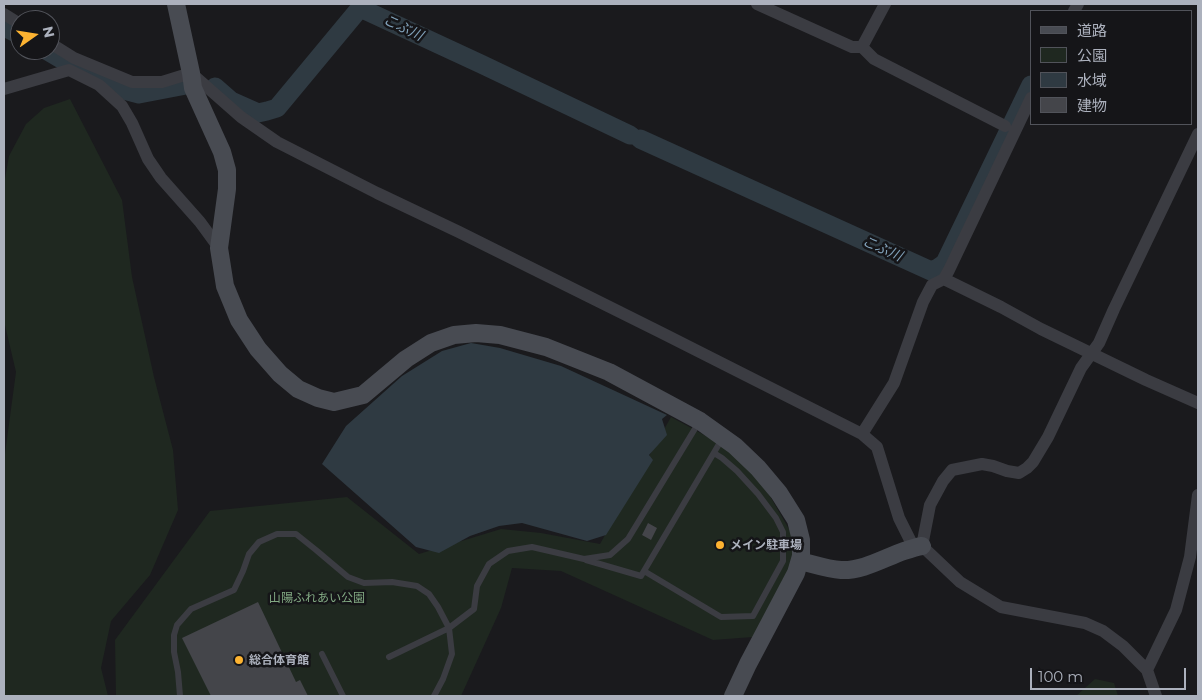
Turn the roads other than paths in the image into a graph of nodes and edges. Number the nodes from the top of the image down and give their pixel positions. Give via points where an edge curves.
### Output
1 (176, 4) edge
2 (757, 4) edge
3 (885, 4) edge
4 (862, 47) junction
5 (60, 53) edge
6 (71, 64) junction
7 (191, 73) junction
8 (4, 89) edge
9 (1030, 100) edge
10 (1005, 126) dead end
11 (1198, 134) edge
12 (219, 248) junction
13 (944, 279) junction
14 (1091, 353) junction
15 (1198, 403) edge
16 (700, 421) junction
17 (862, 434) junction
18 (723, 438) junction
19 (714, 453) junction
20 (1198, 496) edge
21 (918, 547) junction
22 (584, 560) junction
23 (800, 561) junction
24 (644, 571) junction
25 (753, 616) junction
26 (769, 624) junction
27 (449, 628) junction
28 (322, 654) dead end
29 (389, 657) dead end
30 (1147, 670) junction
31 (180, 696) edge
32 (343, 696) edge
33 (434, 696) edge
34 (733, 696) edge
35 (1156, 696) edge

1 - 7 street
2 - 4 street via 852,47
3 - 4 street
4 - 10 street via 874,59
5 - 6 street
6 - 7 street via 132,82 162,82
6 - 8 street
6 - 12 street via 122,106 148,159
7 - 12 street via 193,88 227,170
7 - 17 street via 241,117 277,142
9 - 13 street
11 - 14 street via 1099,343
12 - 16 street via 225,286 239,320 258,349 298,389 318,398 334,402 363,395 431,343 454,335 476,333 500,335 546,347 609,372
13 - 14 street
13 - 17 street via 932,285 923,302 894,383
14 - 15 street
14 - 21 street via 1033,462 1019,473 982,464 952,470 930,505
16 - 18 street
16 - 22 lane via 628,539 610,555
17 - 21 street via 877,447 899,518
18 - 19 lane
18 - 23 street via 758,468 796,520 801,540
19 - 24 lane
19 - 25 lane via 737,471 758,494 783,532 784,561
20 - 30 street via 1190,557 1176,610
21 - 23 street via 855,569 832,569
21 - 30 street via 960,582 1002,607 1085,623 1103,631
22 - 24 lane via 641,576
22 - 27 lane via 532,547 508,551 489,564 477,586 474,609
23 - 26 street
24 - 25 lane via 721,617
25 - 26 lane
26 - 34 street
27 - 29 lane
27 - 31 lane via 429,594 417,586 392,582 364,583 348,577 296,534 277,534 259,542 248,554 234,590 191,609 177,625 174,652
27 - 33 lane via 452,654
28 - 32 lane
30 - 35 street

